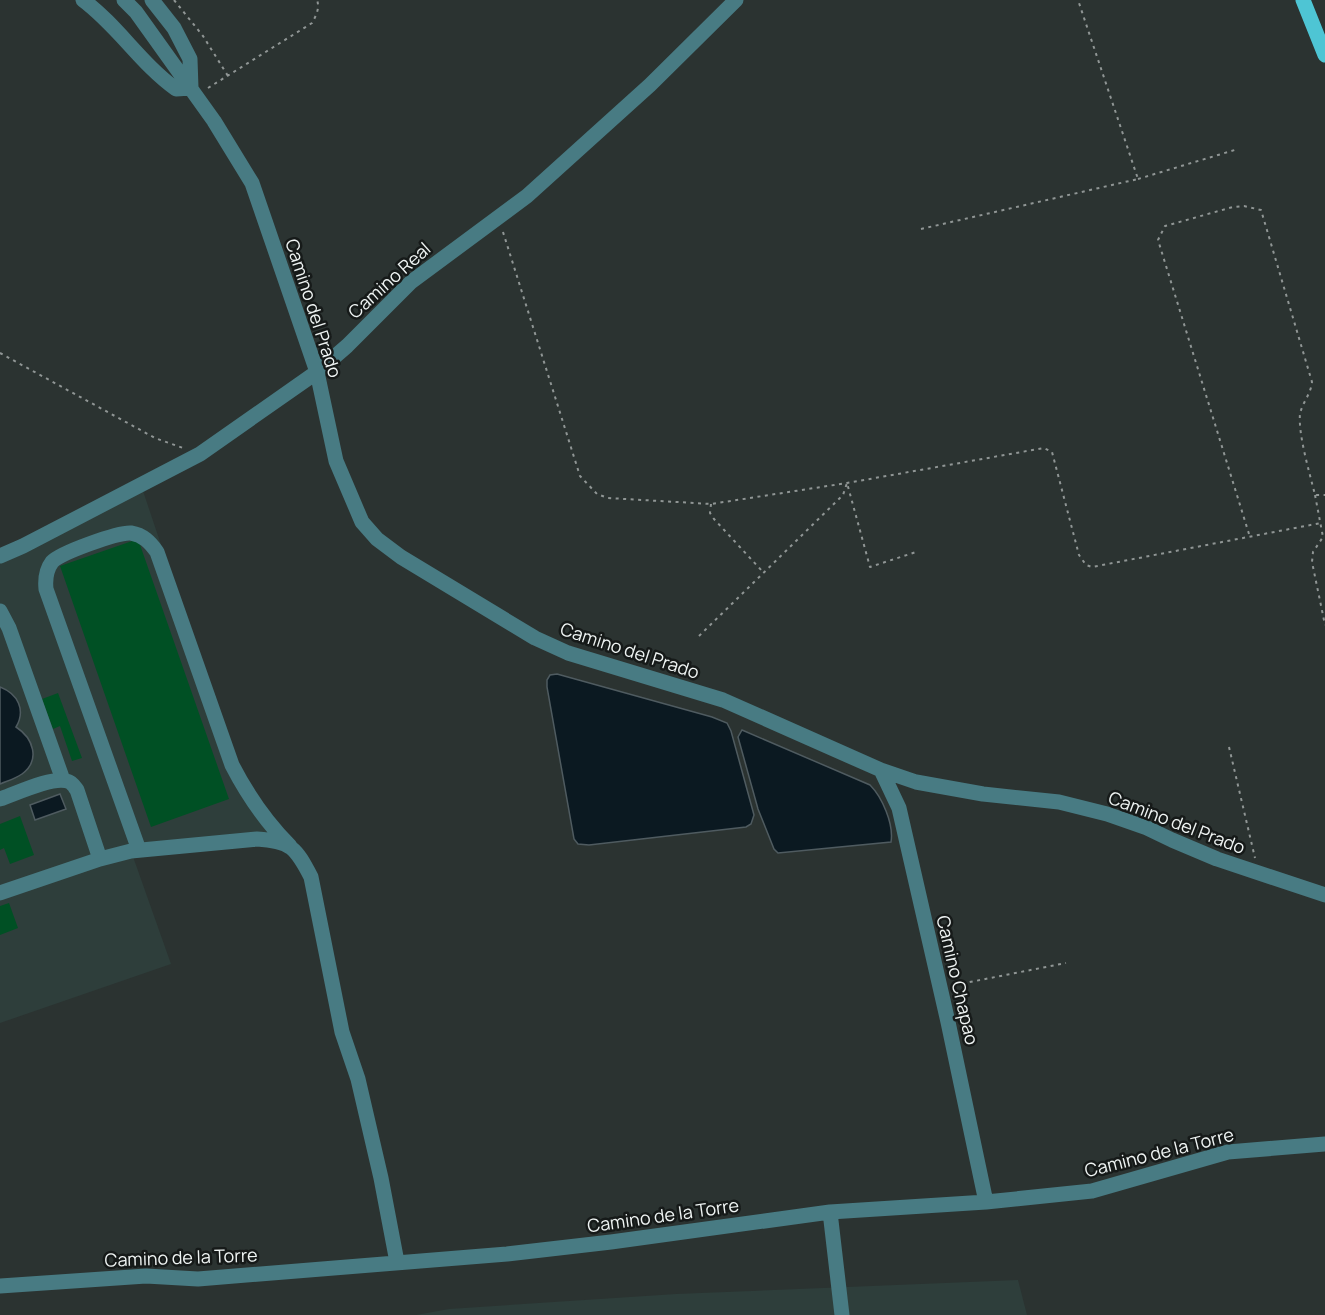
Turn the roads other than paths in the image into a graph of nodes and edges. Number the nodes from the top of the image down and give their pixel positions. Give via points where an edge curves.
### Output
1 (83, 0) edge
2 (124, 0) edge
3 (152, 0) edge
4 (736, 0) edge
5 (1303, 0) edge
6 (1325, 55) edge
7 (194, 92) junction
8 (317, 372) junction
9 (0, 556) edge
10 (0, 611) edge
11 (881, 770) junction
12 (63, 780) junction
13 (0, 799) edge
14 (290, 846) junction
15 (135, 851) junction
16 (100, 859) junction
17 (0, 893) edge
18 (1325, 895) edge
19 (1325, 1144) edge
20 (986, 1202) junction
21 (830, 1212) junction
22 (397, 1262) junction
23 (0, 1286) edge
24 (842, 1315) edge

1 - 7 street via 101,13 159,77 176,89
2 - 7 street, Camino del Prado
3 - 7 street via 174,28 190,59
4 - 8 street, Camino Real via 650,85 527,196 411,282
5 - 6 main road
7 - 8 street, Camino del Prado via 252,183
8 - 9 street, Camino Real via 200,454
8 - 11 street, Camino del Prado via 336,461 362,522 401,557 535,638 568,653 723,700
10 - 12 street
11 - 18 street, Camino del Prado via 916,782 1059,802 1107,814 1217,859
11 - 20 street, Camino Chapao via 898,808
12 - 13 street
12 - 16 street via 74,784 77,790
14 - 15 street via 257,839
14 - 15 street via 269,825 232,765 157,552 150,542 129,533 57,557 45,580
14 - 22 street via 311,877 342,1032 358,1079
15 - 16 street
16 - 17 street
19 - 20 street, Camino de la Torre via 1228,1152 1092,1191
20 - 21 street, Camino de la Torre
21 - 22 street, Camino de la Torre via 611,1242
21 - 24 street
22 - 23 street, Camino de la Torre via 198,1279 146,1276

